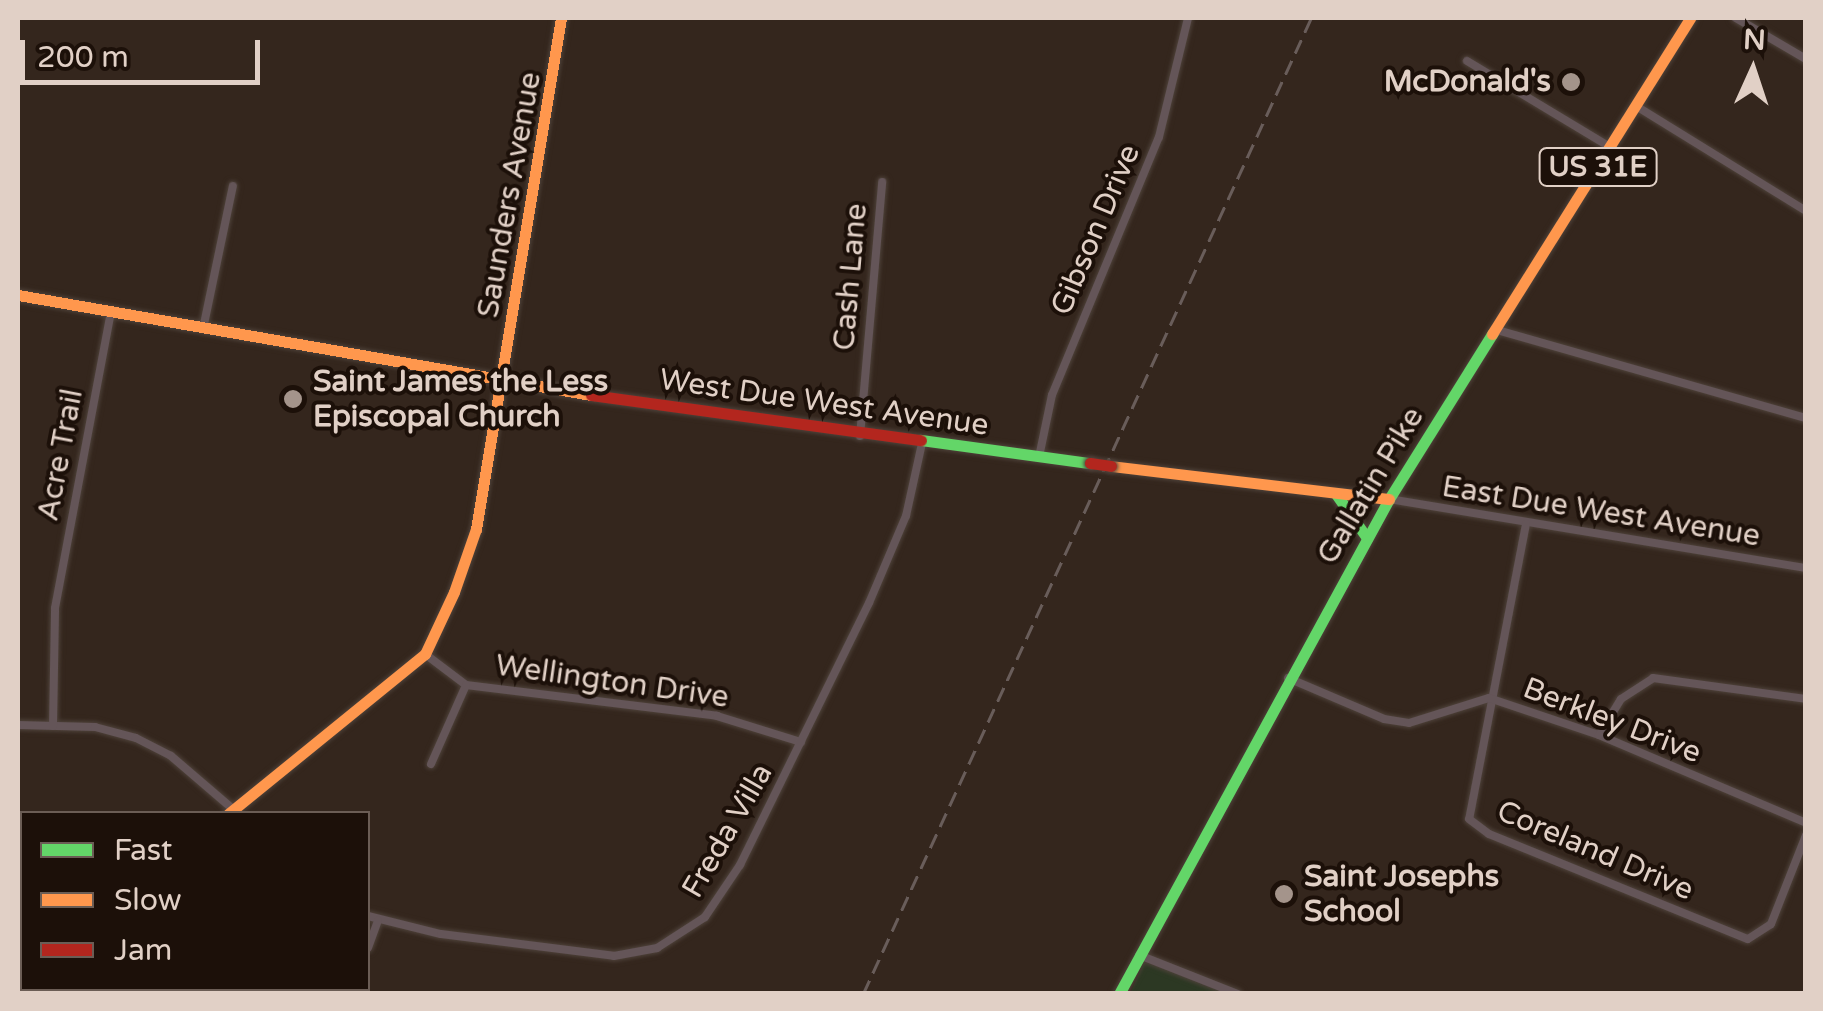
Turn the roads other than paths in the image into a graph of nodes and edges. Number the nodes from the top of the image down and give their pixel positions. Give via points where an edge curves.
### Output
1 (561, 18) edge
2 (1188, 18) edge
3 (1690, 18) edge
4 (1736, 18) edge
5 (1806, 59) edge
6 (1467, 61) dead end
7 (1636, 106) junction
8 (1610, 148) junction
9 (882, 182) dead end
10 (233, 186) dead end
11 (1806, 211) edge
12 (18, 295) edge
13 (111, 312) junction
14 (204, 329) junction
15 (1497, 330) junction
16 (502, 382) junction
17 (1806, 418) edge
18 (860, 436) junction
19 (922, 443) junction
20 (1039, 458) junction
21 (1336, 494) junction
22 (1389, 499) junction
23 (1526, 524) junction
24 (1367, 538) junction
25 (1806, 568) edge
26 (425, 654) junction
27 (1288, 678) junction
28 (466, 685) junction
29 (1489, 698) junction
30 (1806, 699) edge
31 (18, 725) edge
32 (52, 726) junction
33 (1599, 735) junction
34 (801, 742) junction
35 (431, 764) dead end
36 (231, 811) edge
37 (233, 811) edge
38 (1806, 823) edge
39 (1806, 835) edge
40 (370, 917) edge
41 (378, 921) junction
42 (370, 943) edge
43 (1139, 955) junction
44 (1119, 994) edge
45 (1238, 994) edge

1 - 16 main road, Saunders Avenue
2 - 20 street, Gibson Drive via 1159,136 1052,395
3 - 7 main road, Gallatin Pike / US 31E
4 - 5 street
6 - 8 street
7 - 8 main road, Gallatin Pike / US 31E
7 - 11 street
8 - 15 main road, Gallatin Pike / US 31E
9 - 18 street, Cash Lane
10 - 14 street
12 - 13 main road, West Due West Avenue
13 - 14 main road, West Due West Avenue
13 - 32 street, Acre Trail via 54,608
14 - 16 main road, West Due West Avenue
15 - 17 street
15 - 22 main road, Gallatin Pike / US 31E
16 - 18 main road, West Due West Avenue
16 - 26 main road, Saunders Avenue via 476,529
18 - 19 main road, West Due West Avenue
19 - 20 main road, West Due West Avenue
19 - 34 street, Freda Villa via 900,535
20 - 21 main road, West Due West Avenue, bridge
21 - 22 main road, West Due West Avenue
21 - 24 main road
22 - 23 street, East Due West Avenue
22 - 24 main road, Gallatin Pike / US 31E
23 - 25 street, East Due West Avenue
23 - 29 street, Coreland Drive
24 - 27 main road, Gallatin Pike / US 31E
26 - 28 street, Wellington Drive
26 - 37 main road, Saunders Avenue
27 - 29 street, Berkley Drive via 1384,720 1409,723
27 - 43 main road, Gallatin Pike / US 31E
28 - 34 street, Wellington Drive via 716,716
28 - 35 street
29 - 33 street, Berkley Drive
29 - 39 street, Coreland Drive via 1469,801 1476,826 1748,940 1762,935
30 - 33 street via 1653,678 1621,699
31 - 32 street
32 - 36 street via 94,728 152,744
33 - 38 street, Berkley Drive
34 - 41 street, Freda Villa via 722,899 658,948 586,954
40 - 41 street, Freda Villa
41 - 42 street
43 - 44 main road, Gallatin Pike / US 31E
43 - 45 street

